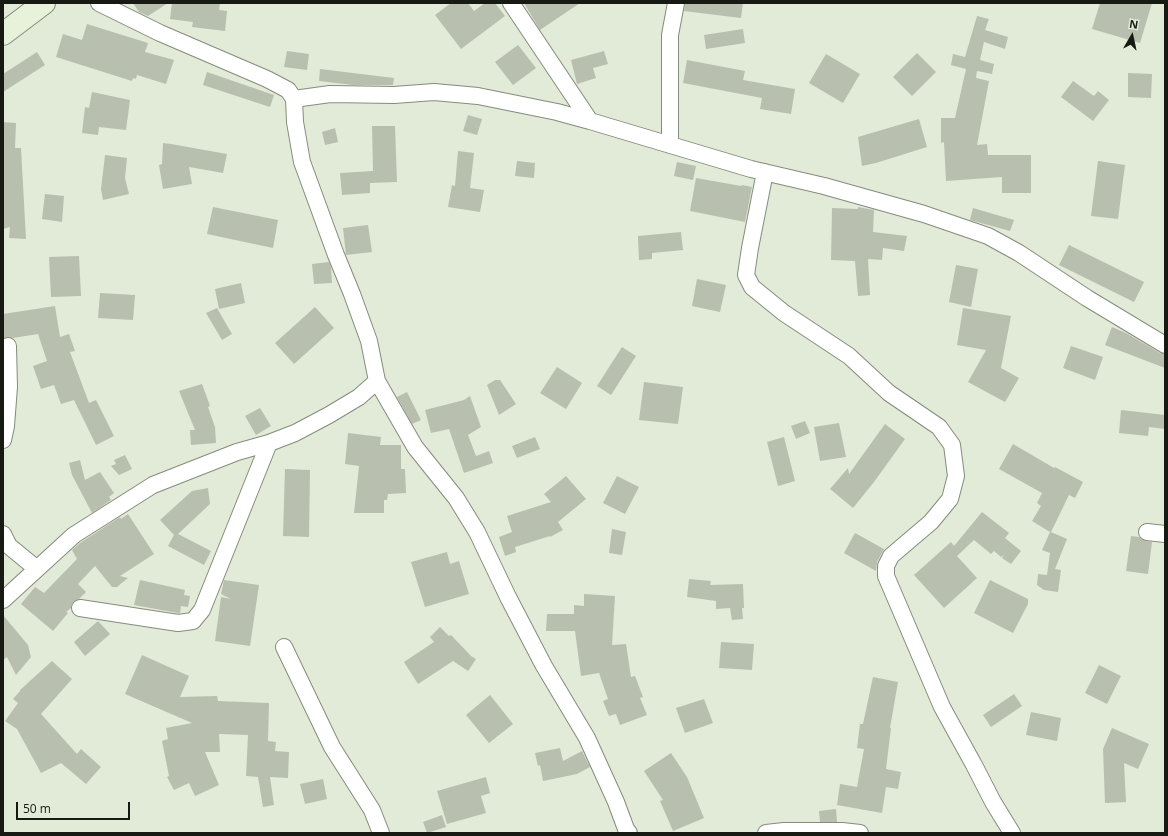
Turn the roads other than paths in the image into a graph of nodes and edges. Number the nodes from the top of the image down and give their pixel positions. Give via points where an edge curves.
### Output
1 (44, 3) edge
2 (99, 3) edge
3 (510, 3) edge
4 (676, 3) edge
5 (3, 34) edge
6 (294, 99) junction
7 (590, 121) junction
8 (670, 145) junction
9 (765, 172) junction
10 (1165, 345) edge
11 (8, 346) dead end
12 (377, 381) junction
13 (3, 440) edge
14 (269, 443) junction
15 (1147, 532) dead end
16 (3, 534) edge
17 (1165, 534) edge
18 (37, 569) junction
19 (3, 600) edge
20 (80, 608) dead end
21 (284, 647) dead end
22 (381, 833) edge
23 (629, 833) edge
24 (766, 833) edge
25 (860, 833) edge
26 (1012, 833) edge

1 - 5 main road
2 - 6 street via 160,33 267,79 288,90
3 - 7 street
4 - 8 street via 670,35
6 - 7 street via 330,94 394,95 434,92 478,96
6 - 12 street via 302,162 369,341
7 - 8 street
8 - 9 street
9 - 10 street via 924,214 988,236
9 - 26 street via 746,275 752,287 784,313 849,356 889,392 939,427 952,445 956,476 950,499 931,522 891,556 886,566 886,576 942,706
11 - 13 street via 9,387
12 - 14 street via 359,397 328,415 295,433
12 - 23 street via 415,447 456,498 477,532 544,666 587,738
14 - 18 street via 237,452 153,485 74,535
14 - 20 street via 202,610 193,621 178,624
15 - 17 street
16 - 18 street via 9,546
18 - 19 street
21 - 22 street via 332,747 372,810
24 - 25 street via 784,830

